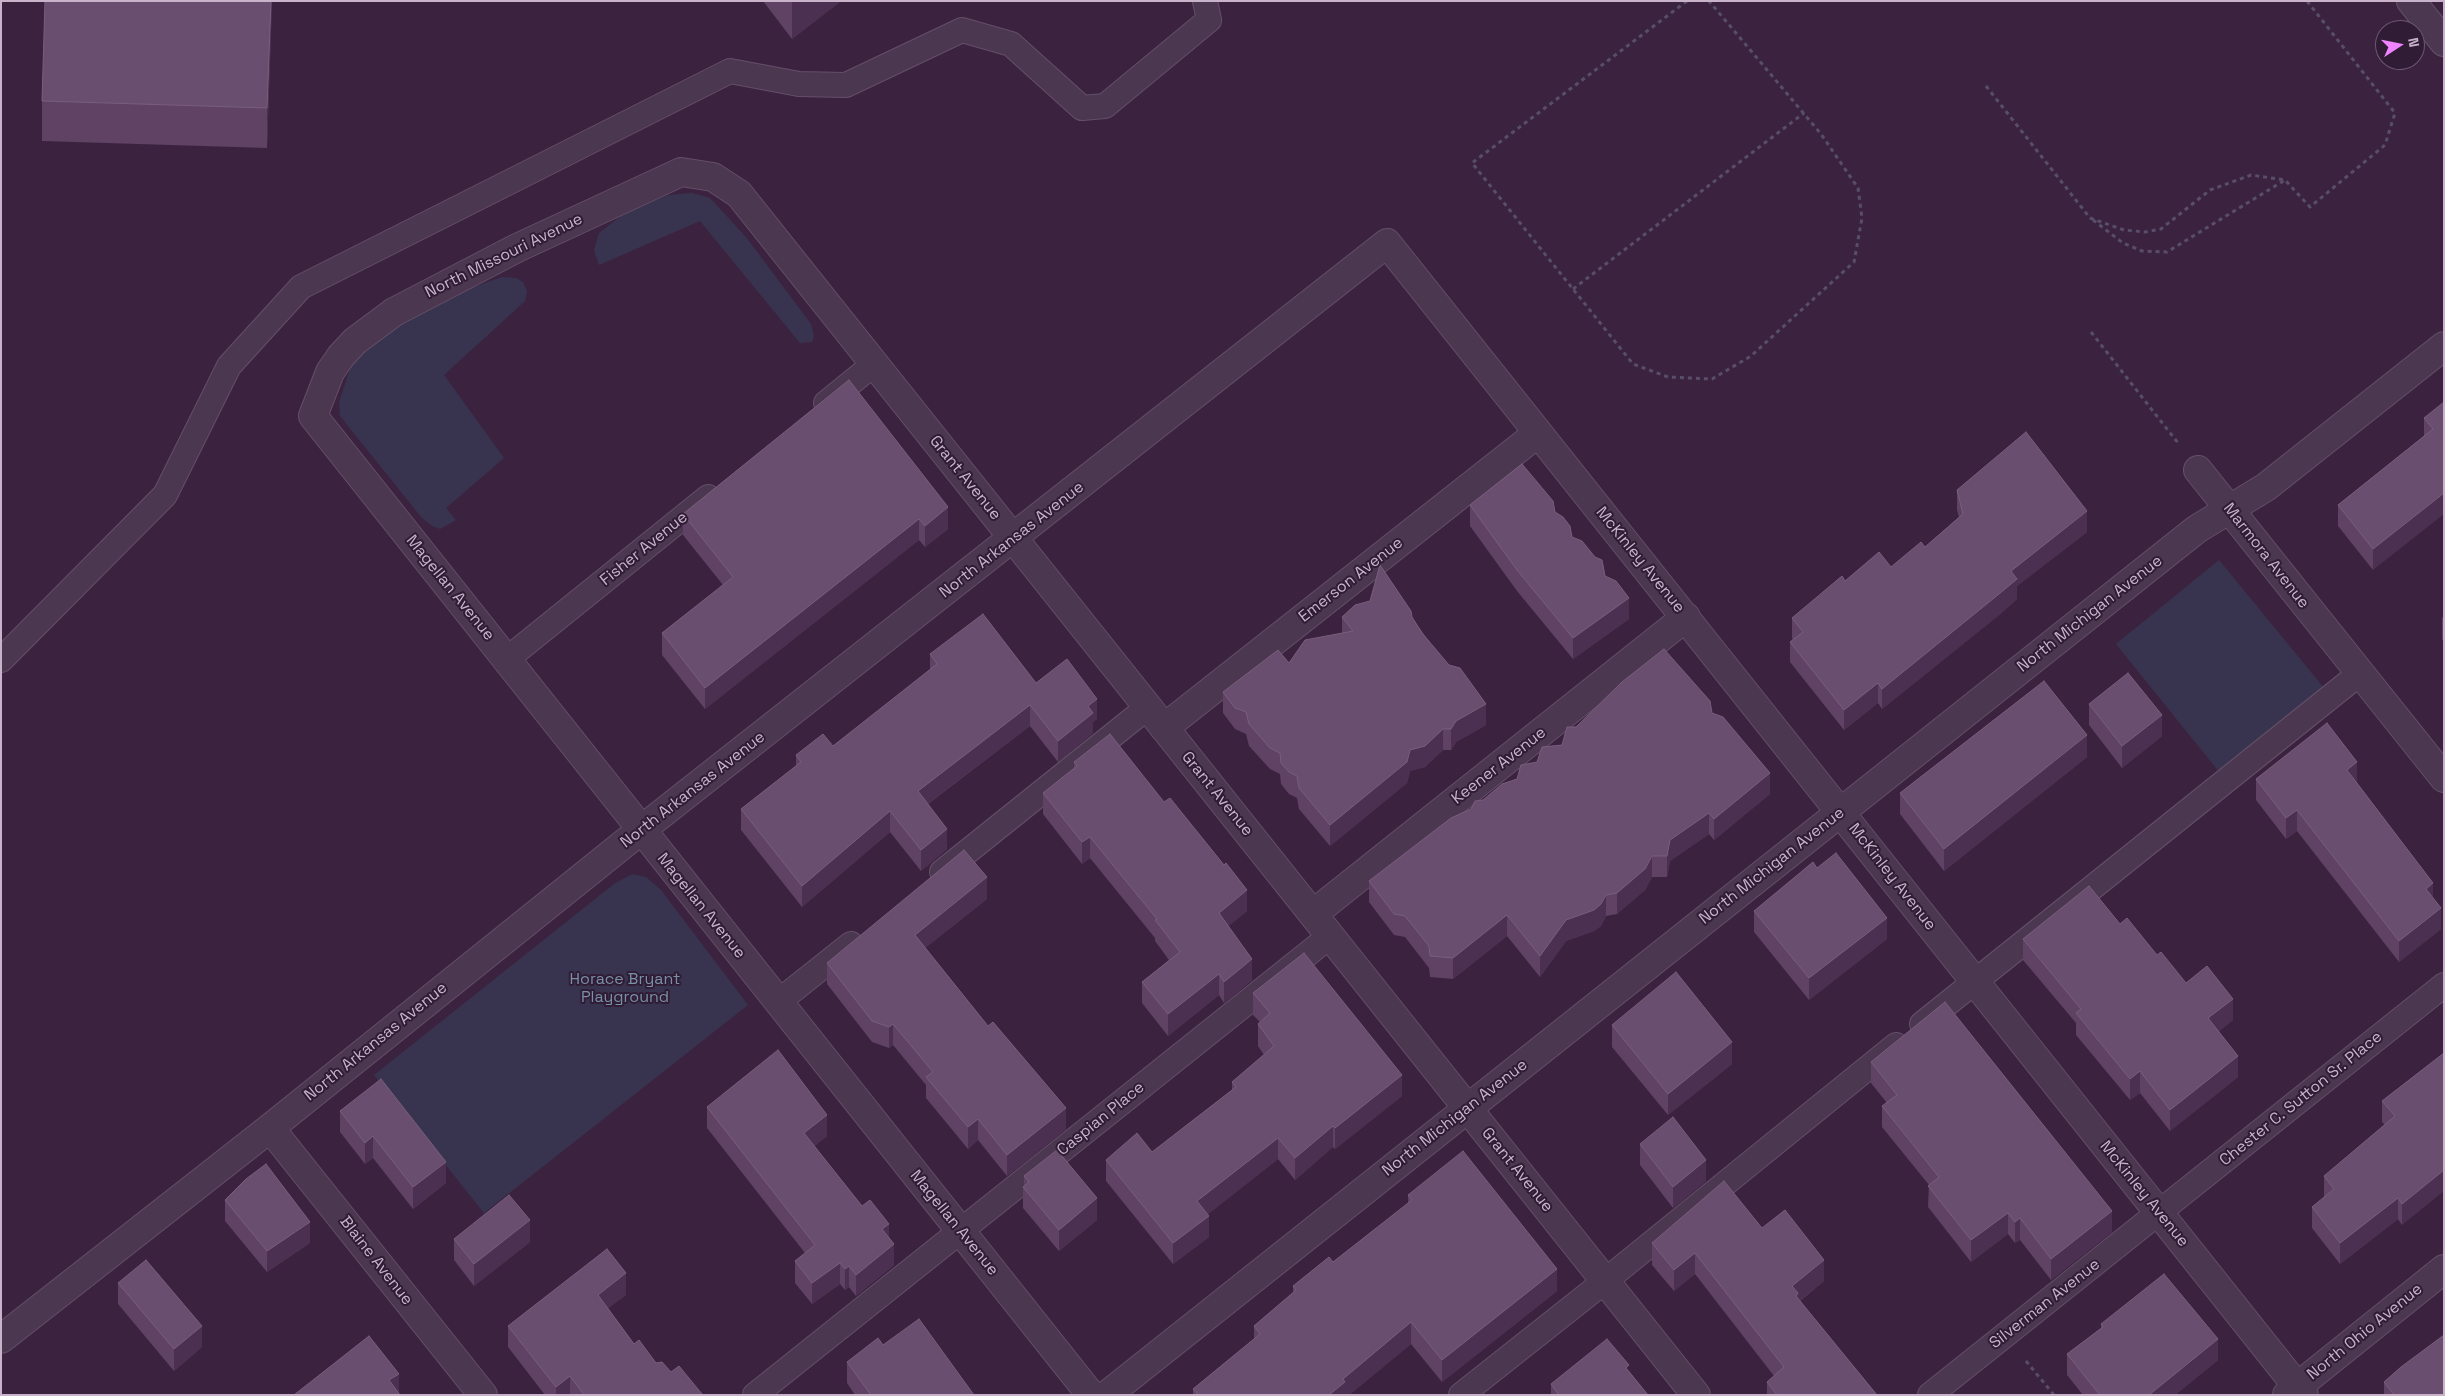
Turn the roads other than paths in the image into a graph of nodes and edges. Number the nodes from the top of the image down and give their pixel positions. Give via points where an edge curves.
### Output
1 (1205, 1) edge
2 (2411, 1) edge
3 (2444, 42) edge
4 (739, 194) joint
5 (1387, 242) joint
6 (2444, 346) edge
7 (874, 364) junction
8 (313, 416) joint
9 (805, 420) edge
10 (1538, 433) junction
11 (2198, 470) road end
12 (729, 481) edge
13 (2228, 508) junction
14 (1014, 538) junction
15 (1686, 618) junction
16 (507, 659) junction
17 (1, 660) edge
18 (2359, 674) junction
19 (1156, 718) junction
20 (2444, 778) edge
21 (1840, 812) junction
22 (641, 830) junction
23 (926, 884) edge
24 (1313, 914) junction
25 (865, 933) edge
26 (1330, 936) junction
27 (1974, 981) junction
28 (2444, 985) edge
29 (778, 1002) junction
30 (1468, 1108) junction
31 (270, 1128) junction
32 (2159, 1213) junction
33 (961, 1231) junction
34 (2444, 1268) edge
35 (1606, 1281) junction
36 (1, 1339) edge
37 (2296, 1392) edge
38 (483, 1395) edge
39 (755, 1395) edge
40 (1091, 1395) edge
41 (1107, 1395) edge
42 (1461, 1395) edge
43 (1696, 1395) edge
44 (1930, 1395) edge

1 - 17 lane via 1209,20 1105,106 1082,108 1011,44 962,30 846,85 799,84 730,71 301,287 229,366 165,495
2 - 3 street
4 - 7 street, Grant Avenue
4 - 8 street, North Missouri Avenue via 713,177 681,172 422,296 371,328 348,348 330,372
5 - 10 street, McKinley Avenue
5 - 14 street, North Arkansas Avenue
6 - 13 street, North Michigan Avenue via 2266,487
7 - 9 lane
7 - 14 street, Grant Avenue
8 - 16 street, Magellan Avenue
10 - 15 street, McKinley Avenue
10 - 19 street, Emerson Avenue
11 - 13 street, Marmora Avenue
12 - 16 lane, Fisher Avenue
13 - 18 street, Marmora Avenue
13 - 21 street, North Michigan Avenue via 2197,528
14 - 19 street, Grant Avenue
14 - 22 street, North Arkansas Avenue
15 - 21 street, McKinley Avenue
15 - 24 street, Keener Avenue
16 - 22 street, Magellan Avenue
18 - 20 street, Marmora Avenue
18 - 27 lane
19 - 23 lane
19 - 24 street, Grant Avenue
21 - 27 street, McKinley Avenue
21 - 30 street, North Michigan Avenue
22 - 29 street, Magellan Avenue
22 - 31 street, North Arkansas Avenue
24 - 26 street, Grant Avenue
25 - 29 lane
26 - 30 street, Grant Avenue
26 - 33 lane, Caspian Place
27 - 32 street, McKinley Avenue
27 - 35 lane
28 - 32 lane, Chester C. Sutton Sr. Place
29 - 33 street, Magellan Avenue
30 - 35 street, Grant Avenue
30 - 41 street, North Michigan Avenue
31 - 36 street, North Arkansas Avenue
31 - 38 street, Blaine Avenue
32 - 37 street, McKinley Avenue
32 - 44 lane, Silverman Avenue
33 - 39 lane, Caspian Place
33 - 40 street, Magellan Avenue
34 - 37 street, North Ohio Avenue
35 - 42 lane
35 - 43 street, Grant Avenue

